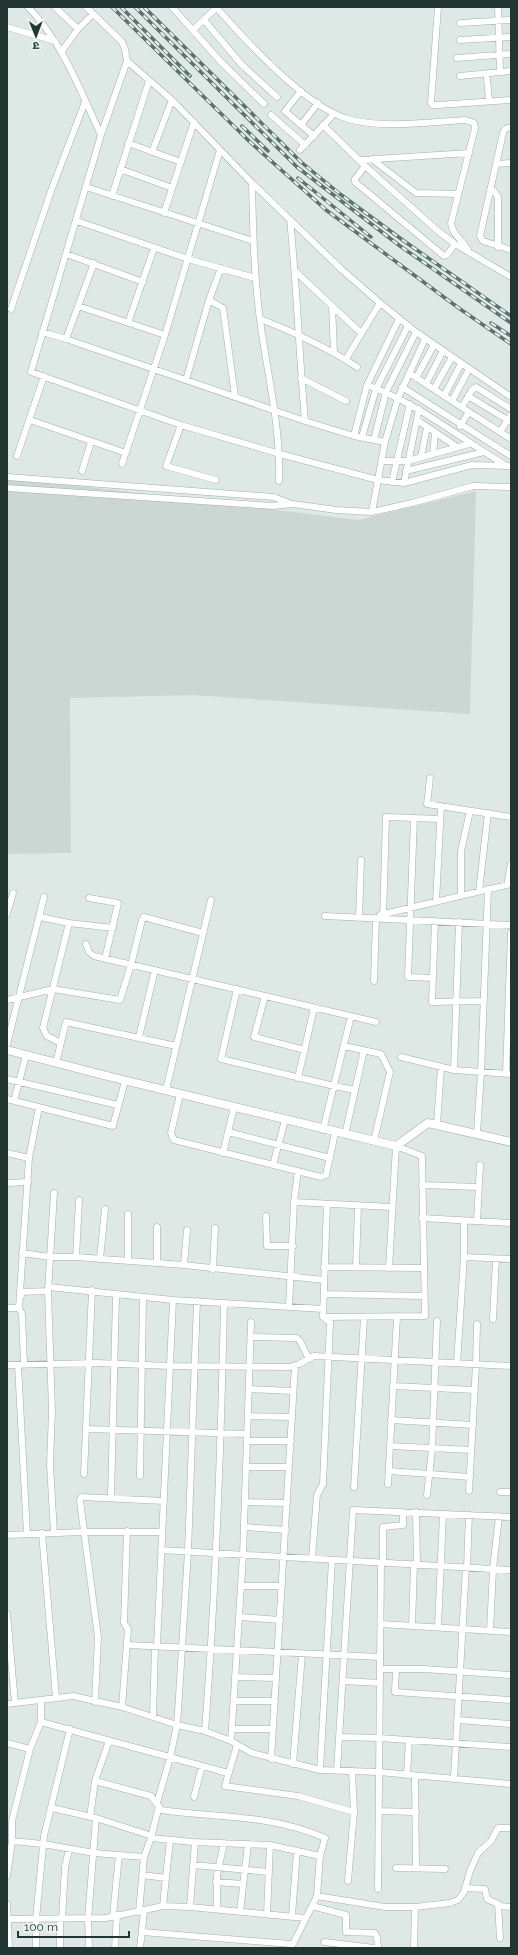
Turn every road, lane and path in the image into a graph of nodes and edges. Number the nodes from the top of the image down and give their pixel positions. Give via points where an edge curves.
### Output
1 (28, 7) edge
2 (55, 7) edge
3 (86, 7) edge
4 (172, 7) edge
5 (217, 7) edge
6 (438, 7) edge
7 (498, 7) edge
8 (93, 14) junction
9 (204, 20) junction
10 (511, 20) edge
11 (498, 21) junction
12 (460, 23) dead end
13 (7, 27) edge
14 (78, 29) junction
15 (194, 29) junction
16 (511, 37) edge
17 (498, 38) junction
18 (460, 40) dead end
19 (55, 41) junction
20 (62, 51) junction
21 (511, 54) edge
22 (499, 55) junction
23 (457, 58) dead end
24 (127, 61) junction
25 (511, 71) edge
26 (500, 72) junction
27 (460, 76) dead end
28 (487, 79) dead end
29 (149, 81) junction
30 (301, 91) junction
31 (276, 97) dead end
32 (172, 100) junction
33 (489, 100) junction
34 (511, 100) edge
35 (85, 102) junction
36 (318, 103) junction
37 (264, 104) dead end
38 (271, 114) dead end
39 (334, 114) junction
40 (194, 122) junction
41 (301, 124) junction
42 (323, 126) junction
43 (511, 127) edge
44 (101, 135) junction
45 (314, 136) junction
46 (128, 142) junction
47 (305, 145) junction
48 (220, 150) junction
49 (300, 150) dead end
50 (152, 152) junction
51 (468, 153) junction
52 (372, 159) junction
53 (360, 160) junction
54 (181, 162) junction
55 (511, 163) edge
56 (496, 164) junction
57 (365, 166) junction
58 (120, 169) junction
59 (252, 183) junction
60 (86, 187) junction
61 (172, 188) junction
62 (490, 190) junction
63 (458, 194) junction
64 (112, 196) junction
65 (164, 213) junction
66 (290, 220) junction
67 (77, 221) junction
68 (198, 224) junction
69 (253, 240) junction
70 (455, 244) junction
71 (498, 247) junction
72 (154, 248) junction
73 (511, 250) edge
74 (469, 252) junction
75 (66, 254) junction
76 (188, 259) junction
77 (94, 263) junction
78 (221, 268) junction
79 (296, 272) junction
80 (511, 277) edge
81 (256, 278) junction
82 (143, 282) junction
83 (209, 300) junction
84 (380, 303) junction
85 (78, 306) junction
86 (332, 306) junction
87 (11, 309) dead end
88 (260, 319) junction
89 (399, 319) junction
90 (128, 323) junction
91 (408, 326) junction
92 (42, 332) junction
93 (416, 332) junction
94 (361, 333) junction
95 (298, 334) junction
96 (165, 335) junction
97 (66, 339) junction
98 (425, 339) junction
99 (434, 345) junction
100 (443, 351) junction
101 (334, 352) junction
102 (452, 357) junction
103 (346, 360) junction
104 (461, 364) junction
105 (357, 367) dead end
106 (469, 369) junction
107 (153, 370) junction
108 (409, 373) junction
109 (44, 376) junction
110 (301, 378) junction
111 (416, 378) junction
112 (186, 380) junction
113 (426, 384) junction
114 (367, 385) junction
115 (402, 387) junction
116 (376, 389) junction
117 (434, 389) junction
118 (386, 392) junction
119 (235, 396) junction
120 (444, 396) junction
121 (468, 396) junction
122 (511, 397) edge
123 (398, 398) junction
124 (346, 401) dead end
125 (452, 401) junction
126 (410, 404) junction
127 (462, 407) junction
128 (419, 409) junction
129 (273, 410) junction
130 (511, 410) edge
131 (141, 411) junction
132 (469, 412) junction
133 (510, 419) edge
134 (30, 420) junction
135 (305, 420) junction
136 (417, 420) junction
137 (461, 424) junction
138 (181, 425) junction
139 (427, 427) junction
140 (435, 432) junction
141 (500, 432) junction
142 (456, 433) junction
143 (354, 436) junction
144 (362, 437) junction
145 (444, 438) junction
146 (511, 439) edge
147 (374, 440) junction
148 (91, 442) junction
149 (385, 442) junction
150 (469, 444) junction
151 (457, 447) junction
152 (443, 451) junction
153 (484, 452) junction
154 (126, 453) junction
155 (280, 454) junction
156 (433, 454) junction
157 (17, 456) dead end
158 (511, 456) edge
159 (421, 458) junction
160 (397, 460) junction
161 (382, 461) junction
162 (408, 461) junction
163 (122, 464) dead end
164 (509, 466) edge
165 (82, 471) dead end
166 (406, 471) junction
167 (7, 477) edge
168 (216, 480) dead end
169 (378, 480) junction
170 (279, 481) dead end
171 (392, 482) junction
172 (404, 483) junction
173 (116, 486) junction
174 (511, 487) edge
175 (7, 488) edge
176 (114, 496) junction
177 (293, 504) junction
178 (372, 512) junction
179 (430, 778) dead end
180 (441, 806) junction
181 (470, 811) junction
182 (488, 813) junction
183 (511, 817) edge
184 (414, 818) junction
185 (440, 819) junction
186 (362, 860) dead end
187 (511, 864) edge
188 (509, 884) edge
189 (488, 889) junction
190 (479, 891) junction
191 (13, 893) dead end
192 (461, 896) junction
193 (44, 897) dead end
194 (89, 898) dead end
195 (211, 900) dead end
196 (436, 902) junction
197 (411, 908) junction
198 (7, 914) edge
199 (325, 916) dead end
200 (40, 917) junction
201 (378, 917) junction
202 (359, 918) junction
203 (410, 920) junction
204 (435, 921) junction
205 (459, 922) junction
206 (69, 923) junction
207 (486, 924) junction
208 (511, 925) edge
209 (113, 928) junction
210 (202, 933) junction
211 (511, 933) edge
212 (86, 944) dead end
213 (105, 958) junction
214 (131, 965) junction
215 (155, 970) junction
216 (510, 972) edge
217 (433, 978) junction
218 (191, 979) junction
219 (374, 981) dead end
220 (53, 989) junction
221 (236, 989) junction
222 (265, 996) junction
223 (19, 997) junction
224 (7, 1000) edge
225 (457, 1000) junction
226 (483, 1001) junction
227 (314, 1008) junction
228 (351, 1016) junction
229 (376, 1022) dead end
230 (139, 1037) junction
231 (61, 1043) junction
232 (7, 1044) edge
233 (176, 1046) junction
234 (344, 1046) junction
235 (7, 1050) edge
236 (305, 1050) junction
237 (364, 1050) junction
238 (26, 1055) junction
239 (401, 1057) dead end
240 (56, 1063) junction
241 (442, 1068) junction
242 (454, 1070) junction
243 (481, 1073) junction
244 (509, 1073) edge
245 (298, 1078) junction
246 (7, 1079) edge
247 (125, 1080) junction
248 (19, 1082) junction
249 (334, 1086) junction
250 (166, 1090) junction
251 (355, 1090) junction
252 (180, 1094) junction
253 (7, 1099) edge
254 (14, 1101) junction
255 (118, 1105) junction
256 (39, 1107) junction
257 (234, 1107) junction
258 (285, 1120) junction
259 (437, 1124) junction
260 (323, 1130) junction
261 (228, 1132) junction
262 (335, 1133) junction
263 (477, 1133) junction
264 (345, 1135) junction
265 (374, 1141) junction
266 (511, 1142) edge
267 (278, 1145) junction
268 (396, 1146) junction
269 (7, 1153) edge
270 (223, 1153) junction
271 (29, 1158) junction
272 (330, 1158) junction
273 (273, 1165) junction
274 (480, 1165) dead end
275 (298, 1171) junction
276 (28, 1182) junction
277 (7, 1183) edge
278 (422, 1185) junction
279 (478, 1187) junction
280 (54, 1193) dead end
281 (79, 1200) dead end
282 (294, 1202) junction
283 (327, 1204) junction
284 (358, 1205) junction
285 (391, 1207) junction
286 (105, 1209) dead end
287 (128, 1214) dead end
288 (266, 1216) dead end
289 (422, 1218) junction
290 (464, 1221) junction
291 (477, 1221) junction
292 (511, 1223) edge
293 (157, 1227) dead end
294 (215, 1228) dead end
295 (187, 1230) dead end
296 (293, 1246) junction
297 (22, 1253) junction
298 (50, 1257) junction
299 (76, 1257) junction
300 (464, 1257) junction
301 (100, 1259) junction
302 (496, 1259) junction
303 (511, 1259) edge
304 (128, 1261) junction
305 (157, 1264) junction
306 (184, 1265) junction
307 (356, 1266) junction
308 (324, 1267) junction
309 (389, 1268) junction
310 (423, 1268) junction
311 (213, 1269) junction
312 (291, 1277) junction
313 (324, 1280) junction
314 (48, 1289) junction
315 (92, 1290) junction
316 (324, 1294) junction
317 (116, 1295) junction
318 (424, 1296) junction
319 (143, 1297) junction
320 (173, 1300) junction
321 (197, 1301) junction
322 (224, 1303) junction
323 (289, 1307) junction
324 (7, 1308) edge
325 (19, 1308) junction
326 (323, 1309) junction
327 (323, 1317) junction
328 (364, 1317) junction
329 (397, 1317) junction
330 (493, 1319) dead end
331 (437, 1321) dead end
332 (251, 1322) dead end
333 (477, 1324) dead end
334 (251, 1337) junction
335 (329, 1356) junction
336 (361, 1358) junction
337 (309, 1359) junction
338 (394, 1360) junction
339 (436, 1362) junction
340 (50, 1363) junction
341 (89, 1363) junction
342 (457, 1363) junction
343 (21, 1364) junction
344 (115, 1364) junction
345 (476, 1364) junction
346 (7, 1365) edge
347 (142, 1365) junction
348 (170, 1366) junction
349 (196, 1366) junction
350 (223, 1366) junction
351 (250, 1366) junction
352 (295, 1366) junction
353 (511, 1366) edge
354 (393, 1386) junction
355 (435, 1388) junction
356 (249, 1389) junction
357 (475, 1390) junction
358 (293, 1391) junction
359 (248, 1416) junction
360 (292, 1417) junction
361 (391, 1420) junction
362 (433, 1423) junction
363 (473, 1425) junction
364 (87, 1430) junction
365 (114, 1430) junction
366 (140, 1431) junction
367 (167, 1432) junction
368 (193, 1432) junction
369 (220, 1433) junction
370 (247, 1434) junction
371 (247, 1441) junction
372 (291, 1441) junction
373 (390, 1446) junction
374 (432, 1449) junction
375 (471, 1450) junction
376 (246, 1467) junction
377 (289, 1467) junction
378 (389, 1471) junction
379 (84, 1474) dead end
380 (428, 1474) junction
381 (140, 1476) dead end
382 (470, 1477) junction
383 (388, 1484) dead end
384 (354, 1487) dead end
385 (469, 1491) dead end
386 (500, 1492) dead end
387 (511, 1492) edge
388 (427, 1495) dead end
389 (111, 1498) junction
390 (164, 1501) junction
391 (245, 1502) junction
392 (287, 1503) junction
393 (403, 1512) junction
394 (416, 1512) junction
395 (444, 1514) junction
396 (469, 1515) junction
397 (499, 1516) junction
398 (511, 1517) edge
399 (244, 1527) junction
400 (286, 1530) junction
401 (127, 1531) junction
402 (83, 1532) junction
403 (162, 1532) junction
404 (42, 1533) junction
405 (54, 1533) junction
406 (27, 1534) junction
407 (7, 1536) edge
408 (161, 1550) junction
409 (188, 1551) junction
410 (215, 1553) junction
411 (243, 1554) junction
412 (284, 1557) junction
413 (312, 1558) junction
414 (332, 1560) junction
415 (351, 1561) junction
416 (382, 1562) junction
417 (416, 1564) junction
418 (440, 1566) junction
419 (466, 1567) junction
420 (493, 1569) junction
421 (511, 1570) edge
422 (241, 1586) junction
423 (282, 1586) junction
424 (7, 1614) edge
425 (239, 1617) junction
426 (280, 1620) junction
427 (381, 1624) junction
428 (412, 1626) junction
429 (438, 1627) junction
430 (463, 1629) junction
431 (490, 1631) junction
432 (511, 1632) edge
433 (127, 1645) junction
434 (156, 1646) junction
435 (182, 1647) junction
436 (211, 1650) junction
437 (237, 1650) junction
438 (278, 1653) junction
439 (302, 1654) junction
440 (326, 1655) junction
441 (345, 1656) junction
442 (380, 1657) junction
443 (380, 1669) junction
444 (396, 1669) junction
445 (460, 1672) junction
446 (511, 1676) edge
447 (235, 1677) junction
448 (276, 1678) junction
449 (343, 1680) junction
450 (380, 1684) junction
451 (459, 1696) junction
452 (56, 1698) junction
453 (41, 1700) junction
454 (511, 1700) edge
455 (234, 1701) junction
456 (275, 1701) junction
457 (95, 1702) junction
458 (14, 1703) junction
459 (7, 1704) edge
460 (122, 1707) junction
461 (153, 1717) junction
462 (458, 1720) junction
463 (41, 1722) junction
464 (511, 1724) edge
465 (177, 1725) junction
466 (70, 1729) junction
467 (232, 1729) junction
468 (273, 1729) junction
469 (205, 1732) junction
470 (340, 1737) junction
471 (379, 1738) junction
472 (409, 1740) junction
473 (109, 1741) junction
474 (231, 1741) junction
475 (7, 1743) edge
476 (456, 1744) junction
477 (237, 1746) junction
478 (511, 1747) edge
479 (30, 1750) junction
480 (170, 1758) junction
481 (271, 1759) junction
482 (293, 1764) junction
483 (202, 1766) junction
484 (320, 1770) junction
485 (337, 1771) junction
486 (352, 1771) junction
487 (379, 1772) junction
488 (228, 1773) junction
489 (407, 1775) junction
490 (415, 1776) junction
491 (454, 1778) junction
492 (94, 1781) junction
493 (511, 1784) edge
494 (194, 1797) dead end
495 (158, 1804) junction
496 (52, 1808) junction
497 (354, 1812) junction
498 (379, 1812) junction
499 (416, 1812) junction
500 (93, 1818) junction
501 (511, 1828) edge
502 (151, 1837) junction
503 (170, 1840) junction
504 (12, 1841) junction
505 (194, 1842) junction
506 (224, 1843) junction
507 (44, 1844) junction
508 (248, 1844) junction
509 (270, 1846) junction
510 (69, 1849) junction
511 (297, 1851) junction
512 (94, 1853) junction
513 (119, 1855) junction
514 (320, 1856) junction
515 (144, 1857) junction
516 (193, 1865) junction
517 (218, 1867) junction
518 (396, 1868) dead end
519 (416, 1868) junction
520 (445, 1869) dead end
521 (245, 1870) junction
522 (269, 1872) junction
523 (142, 1875) junction
524 (7, 1876) edge
525 (166, 1878) junction
526 (348, 1881) dead end
527 (216, 1882) junction
528 (243, 1884) junction
529 (378, 1888) dead end
530 (465, 1888) junction
531 (317, 1896) junction
532 (7, 1904) edge
533 (163, 1906) junction
534 (312, 1906) junction
535 (499, 1906) junction
536 (190, 1907) junction
537 (415, 1907) junction
538 (511, 1907) edge
539 (217, 1909) junction
540 (141, 1911) junction
541 (240, 1912) junction
542 (267, 1914) junction
543 (115, 1916) junction
544 (292, 1916) junction
545 (305, 1918) junction
546 (8, 1919) edge
547 (36, 1919) junction
548 (61, 1919) junction
549 (88, 1919) junction
550 (142, 1932) junction
551 (500, 1938) dead end
552 (324, 1942) dead end
553 (8, 1944) edge
554 (291, 1946) edge
555 (36, 1948) edge
556 (60, 1948) edge
557 (89, 1948) edge
558 (115, 1948) edge
559 (140, 1948) edge
560 (374, 1948) edge
561 (378, 1948) edge
562 (414, 1948) edge

1 - 19 street
2 - 14 street
3 - 8 street
4 - 15 street
5 - 9 street
5 - 30 street via 244,39
6 - 33 street via 430,103 438,105
7 - 11 street
8 - 14 street
8 - 24 street via 122,42
9 - 15 street
9 - 31 street via 242,65
10 - 11 street
11 - 12 street
11 - 17 street
13 - 19 street
14 - 20 street
15 - 37 street via 222,62
16 - 17 street
17 - 18 street
17 - 22 street
19 - 20 street
20 - 35 street
21 - 22 street
22 - 23 street
22 - 26 street
24 - 29 street
24 - 44 street
25 - 26 street
26 - 27 street
28 - 33 street
29 - 32 street
29 - 46 street
30 - 36 street
30 - 41 street via 285,111
32 - 40 street
32 - 50 street
33 - 34 street
35 - 44 street
35 - 87 street via 51,190
36 - 39 street
36 - 41 street
38 - 47 street
39 - 42 street
39 - 51 street via 348,119 379,123 472,121 475,128
40 - 48 street
40 - 54 street
41 - 45 street
42 - 45 street
42 - 53 street
43 - 56 street via 503,133
44 - 60 street
45 - 47 street
46 - 50 street
46 - 58 street
47 - 49 street
48 - 59 street
48 - 68 street
50 - 54 street
51 - 52 street
51 - 63 street
52 - 53 street
52 - 63 street via 416,193
53 - 57 street
54 - 61 street
55 - 56 street
56 - 62 street
57 - 70 street
57 - 70 street via 355,182 444,256
58 - 61 street
58 - 64 street
59 - 66 street
59 - 69 street
60 - 64 street
60 - 67 street
61 - 65 street
62 - 71 street via 498,197
62 - 71 street via 480,236 483,241
63 - 74 street via 451,227
64 - 65 street
65 - 68 street
66 - 79 street
66 - 84 street
67 - 72 street
67 - 75 street
68 - 69 street
68 - 76 street
69 - 81 street
70 - 74 street
71 - 73 street
72 - 76 street
72 - 82 street
74 - 80 street
75 - 77 street
75 - 92 street
76 - 78 street
76 - 96 street
77 - 82 street
77 - 85 street
78 - 81 street
78 - 83 street
79 - 86 street
79 - 95 street
81 - 88 street
82 - 90 street
83 - 112 street
83 - 119 street via 223,308
84 - 89 street
84 - 94 street
85 - 90 street
85 - 97 street
86 - 94 street
86 - 101 street
88 - 95 street
88 - 129 street
89 - 91 street
89 - 114 street
90 - 96 street
91 - 93 street
91 - 116 street
92 - 97 street
92 - 109 street via 31,372
93 - 98 street
93 - 118 street
94 - 103 street
95 - 101 street
95 - 110 street
96 - 107 street
97 - 107 street
98 - 99 street
98 - 108 street
99 - 100 street
99 - 111 street
100 - 102 street
100 - 113 street
101 - 103 street
102 - 104 street
102 - 117 street
103 - 105 street
104 - 106 street
104 - 120 street
106 - 122 street
106 - 125 street
107 - 112 street
107 - 131 street
108 - 111 street
108 - 115 street
109 - 131 street
109 - 134 street
110 - 124 street
110 - 135 street
111 - 113 street
112 - 119 street
113 - 117 street
114 - 116 street
114 - 143 street
115 - 123 street
115 - 137 street
116 - 118 street
116 - 144 street
117 - 120 street
118 - 123 street
118 - 147 street
119 - 129 street
120 - 125 street
121 - 127 street
121 - 130 street via 476,387
121 - 133 street
123 - 126 street
123 - 149 street
125 - 127 street
126 - 128 street
126 - 160 street
127 - 132 street
128 - 136 street
128 - 142 street
129 - 135 street
129 - 155 street
131 - 138 street
131 - 154 street
132 - 137 street
132 - 141 street
133 - 141 street
134 - 148 street
134 - 157 street
135 - 143 street
136 - 139 street
136 - 162 street
137 - 142 street
137 - 158 street
138 - 155 street
138 - 168 street via 166,466
139 - 140 street
139 - 159 street
140 - 145 street
140 - 156 street
141 - 146 street
142 - 150 street
143 - 144 street
144 - 147 street
145 - 151 street
145 - 152 street
147 - 149 street
148 - 154 street
148 - 165 street
149 - 161 street
150 - 151 street
150 - 153 street
151 - 152 street
152 - 156 street
153 - 164 street
153 - 166 street
154 - 163 street
155 - 169 street
155 - 170 street
156 - 159 street
159 - 162 street
160 - 161 street
160 - 162 street
160 - 171 street
161 - 169 street
162 - 166 street
164 - 172 street via 472,465
166 - 172 street
167 - 173 street
169 - 171 street
169 - 178 street
171 - 172 street
173 - 176 street
173 - 177 street via 160,487 274,497
174 - 178 street via 473,486
175 - 176 street
176 - 177 street via 273,506
177 - 178 street
179 - 180 street via 428,804
180 - 181 street
180 - 185 street
181 - 182 street
181 - 192 street via 461,851
182 - 183 street
182 - 190 street
184 - 185 street
184 - 197 street
184 - 201 street via 386,817
185 - 196 street
186 - 202 street
187 - 188 street
188 - 189 street
189 - 190 street
189 - 207 street
190 - 192 street
191 - 198 street
192 - 196 street
193 - 200 street
194 - 209 street via 118,903
195 - 210 street
196 - 197 street
197 - 201 street
197 - 203 street
199 - 202 street
200 - 206 street
200 - 223 street
201 - 202 street
201 - 203 street
201 - 219 street
203 - 204 street
203 - 217 street via 408,977
204 - 205 street
204 - 217 street
205 - 207 street
205 - 225 street
206 - 209 street
206 - 220 street
207 - 208 street
207 - 226 street
209 - 213 street
210 - 214 street via 144,917
210 - 218 street
211 - 216 street
212 - 213 street via 94,956
213 - 214 street
214 - 215 street
214 - 220 street via 120,1000
215 - 218 street
215 - 230 street
216 - 244 street
217 - 225 street via 432,1002
218 - 221 street
218 - 233 street
220 - 223 street
220 - 231 street via 43,1028 47,1036
221 - 222 street
221 - 245 street via 221,1059
222 - 227 street
222 - 236 street via 254,1037
223 - 224 street
223 - 232 street
225 - 226 street
225 - 242 street
226 - 243 street
227 - 228 street
227 - 236 street
228 - 229 street
228 - 234 street
230 - 231 street via 66,1022
230 - 233 street
231 - 240 street
233 - 250 street
234 - 237 street
234 - 249 street
235 - 238 street
236 - 245 street
237 - 251 street
237 - 265 street via 382,1054 390,1069
238 - 240 street
238 - 248 street
239 - 241 street
240 - 247 street
241 - 242 street
241 - 259 street
242 - 243 street
243 - 244 street
243 - 263 street
245 - 249 street
246 - 248 street
247 - 250 street
247 - 255 street
248 - 254 street
248 - 255 street
249 - 251 street
249 - 260 street
250 - 252 street
251 - 264 street
252 - 257 street
252 - 270 street via 171,1133 174,1140
253 - 254 street
254 - 256 street
255 - 256 street via 113,1126
256 - 271 street
257 - 258 street
257 - 261 street
258 - 260 street
258 - 267 street
259 - 263 street
259 - 268 street via 428,1123
260 - 262 street
261 - 267 street
261 - 270 street
262 - 264 street
262 - 272 street
263 - 266 street
264 - 265 street
265 - 268 street
267 - 272 street
267 - 273 street
268 - 278 street via 422,1156
268 - 285 street
269 - 271 street
270 - 273 street
271 - 276 street
272 - 275 street via 324,1177
273 - 275 street
274 - 279 street
275 - 282 street
276 - 277 street
276 - 297 street
278 - 279 street
278 - 289 street
279 - 291 street
280 - 298 street
281 - 299 street
282 - 283 street
282 - 296 street
283 - 284 street
283 - 308 street
284 - 285 street
284 - 307 street
285 - 309 street
286 - 301 street
287 - 304 street
288 - 296 street via 267,1246
289 - 290 street
289 - 310 street
290 - 291 street
290 - 300 street
291 - 292 street
293 - 305 street
294 - 311 street
295 - 306 street
296 - 312 street
297 - 298 street
297 - 325 street
298 - 299 street
298 - 314 street
299 - 301 street
300 - 302 street
300 - 342 street
301 - 304 street
302 - 303 street
302 - 330 street
304 - 305 street
305 - 306 street
306 - 311 street
307 - 308 street
307 - 309 street
308 - 313 street
309 - 310 street
310 - 318 street
311 - 312 street
312 - 313 street
312 - 323 street
313 - 316 street
314 - 315 street
314 - 325 street via 21,1292
314 - 340 street
315 - 317 street
315 - 341 street
316 - 318 street
316 - 326 street
317 - 319 street
317 - 344 street
318 - 329 street via 425,1316
319 - 320 street
319 - 347 street
320 - 321 street
320 - 348 street
321 - 322 street
321 - 349 street
322 - 323 street
322 - 350 street
323 - 326 street
324 - 325 street
325 - 343 street via 22,1314
326 - 327 street
327 - 328 street
327 - 335 street via 330,1322
328 - 329 street
328 - 336 street
329 - 338 street
331 - 339 street
332 - 334 street
333 - 345 street
334 - 337 street via 297,1338
334 - 351 street
335 - 336 street
335 - 337 street via 314,1356
335 - 413 street via 323,1484 317,1495
336 - 338 street
336 - 384 street
337 - 352 street
338 - 339 street
338 - 354 street
339 - 342 street
339 - 355 street
340 - 341 street
340 - 343 street
340 - 405 street via 53,1437 50,1465
341 - 344 street
341 - 364 street
342 - 345 street
343 - 346 street
343 - 406 street
344 - 347 street
344 - 365 street
345 - 353 street
345 - 357 street
347 - 348 street
347 - 366 street
348 - 349 street
348 - 367 street
349 - 350 street
349 - 368 street
350 - 351 street
350 - 369 street
351 - 352 street
351 - 356 street
352 - 358 street
354 - 355 street
354 - 361 street
355 - 357 street
355 - 362 street
356 - 358 street
356 - 359 street
357 - 363 street
358 - 360 street
359 - 360 street
359 - 370 street
360 - 372 street
361 - 362 street
361 - 373 street
362 - 363 street
362 - 374 street
363 - 375 street
364 - 365 street
364 - 379 street
365 - 366 street
365 - 389 street
366 - 367 street
366 - 381 street
367 - 368 street
367 - 390 street
368 - 369 street
368 - 409 street
369 - 370 street
369 - 410 street
370 - 371 street
371 - 372 street
371 - 376 street
372 - 377 street
373 - 374 street
373 - 378 street
374 - 375 street
374 - 380 street
375 - 382 street
376 - 377 street
376 - 391 street
377 - 392 street
378 - 380 street
378 - 383 street
380 - 382 street
380 - 388 street
382 - 385 street
386 - 387 street
389 - 390 street
389 - 402 street via 81,1497
390 - 403 street
391 - 392 street
391 - 399 street
392 - 400 street
393 - 394 street
393 - 415 street via 353,1510
393 - 416 street via 403,1525 383,1527
394 - 395 street
394 - 417 street
395 - 396 street
395 - 418 street
396 - 397 street
396 - 419 street
397 - 398 street
397 - 420 street
399 - 400 street
399 - 411 street
400 - 412 street
401 - 402 street
401 - 403 street
401 - 433 street via 124,1624 128,1629
402 - 405 street
402 - 457 street via 98,1637
403 - 408 street
404 - 405 street
404 - 406 street
404 - 452 street
406 - 407 street
408 - 409 street
408 - 434 street
409 - 410 street
409 - 435 street
410 - 411 street
410 - 436 street
411 - 412 street
411 - 422 street
412 - 413 street
412 - 423 street
413 - 414 street
414 - 415 street
414 - 440 street
415 - 416 street
415 - 441 street
416 - 417 street
416 - 427 street
417 - 418 street
417 - 428 street
418 - 419 street
418 - 429 street
419 - 420 street
419 - 430 street
420 - 421 street
420 - 431 street
422 - 423 street
422 - 425 street
423 - 426 street
424 - 458 street
425 - 426 street
425 - 437 street
426 - 438 street
427 - 428 street
427 - 442 street
428 - 429 street
429 - 430 street
430 - 431 street
430 - 445 street
431 - 432 street
433 - 434 street
433 - 460 street
434 - 435 street
434 - 461 street
435 - 436 street
435 - 465 street
436 - 437 street
436 - 469 street
437 - 438 street
437 - 447 street
438 - 439 street
438 - 448 street
439 - 440 street
439 - 482 street
440 - 441 street
440 - 484 street
441 - 442 street
441 - 449 street
442 - 443 street
443 - 444 street
443 - 450 street
444 - 445 street
444 - 451 street via 395,1692
445 - 446 street
445 - 451 street
447 - 448 street
447 - 455 street
448 - 456 street
449 - 450 street
449 - 470 street
450 - 471 street
451 - 454 street
451 - 462 street
452 - 453 street
452 - 457 street via 73,1696
453 - 458 street
453 - 463 street
455 - 456 street
455 - 467 street
456 - 468 street
457 - 460 street
458 - 459 street
460 - 461 street
461 - 465 street
462 - 464 street
462 - 476 street
463 - 466 street
463 - 479 street
465 - 469 street
465 - 480 street
466 - 473 street
466 - 496 street
467 - 468 street
467 - 474 street
468 - 481 street
469 - 474 street
470 - 471 street
470 - 485 street
471 - 472 street
471 - 487 street
472 - 476 street
472 - 489 street
473 - 480 street
473 - 492 street
474 - 477 street
475 - 479 street
476 - 478 street
476 - 491 street
477 - 481 street
477 - 488 street
479 - 504 street via 12,1821
480 - 483 street
480 - 495 street
481 - 482 street
482 - 484 street
483 - 488 street
483 - 494 street
484 - 485 street
485 - 486 street
486 - 487 street
486 - 497 street
487 - 489 street
487 - 498 street
488 - 497 street via 224,1786 298,1796
489 - 490 street
490 - 491 street
490 - 499 street
491 - 493 street
492 - 495 street via 151,1796
492 - 500 street
495 - 502 street
495 - 514 street via 162,1810 285,1823 325,1838
496 - 500 street
496 - 507 street
497 - 526 street
498 - 499 street
498 - 529 street
499 - 519 street
500 - 502 street
500 - 512 street
501 - 530 street via 498,1828 491,1841 478,1853
502 - 503 street
502 - 515 street
503 - 505 street
503 - 525 street
504 - 507 street
504 - 524 street
505 - 506 street
505 - 516 street
506 - 508 street
506 - 517 street
507 - 510 street
507 - 547 street
508 - 509 street
508 - 521 street
509 - 511 street
509 - 522 street
510 - 512 street
510 - 548 street
511 - 514 street
511 - 544 street
512 - 513 street
512 - 549 street
513 - 515 street
513 - 543 street
514 - 531 street
515 - 523 street
516 - 517 street
516 - 536 street
517 - 521 street
517 - 527 street
518 - 519 street
519 - 520 street
521 - 522 street
521 - 528 street
522 - 542 street
523 - 525 street
523 - 540 street
525 - 533 street
527 - 528 street
527 - 539 street
528 - 541 street
530 - 535 street via 485,1889 487,1899
530 - 537 street via 458,1900
531 - 534 street
531 - 537 street via 375,1906
532 - 546 street
533 - 536 street
533 - 540 street
534 - 545 street
534 - 561 street via 346,1915 346,1932 375,1933
535 - 538 street
535 - 551 street
536 - 539 street
537 - 562 street
539 - 541 street
540 - 543 street
540 - 550 street
541 - 542 street
542 - 544 street
543 - 549 street
543 - 558 street
544 - 545 street
545 - 554 street
546 - 547 street
546 - 553 street
547 - 548 street
547 - 555 street
548 - 549 street
548 - 556 street
549 - 557 street
550 - 554 street
550 - 559 street
552 - 560 street

